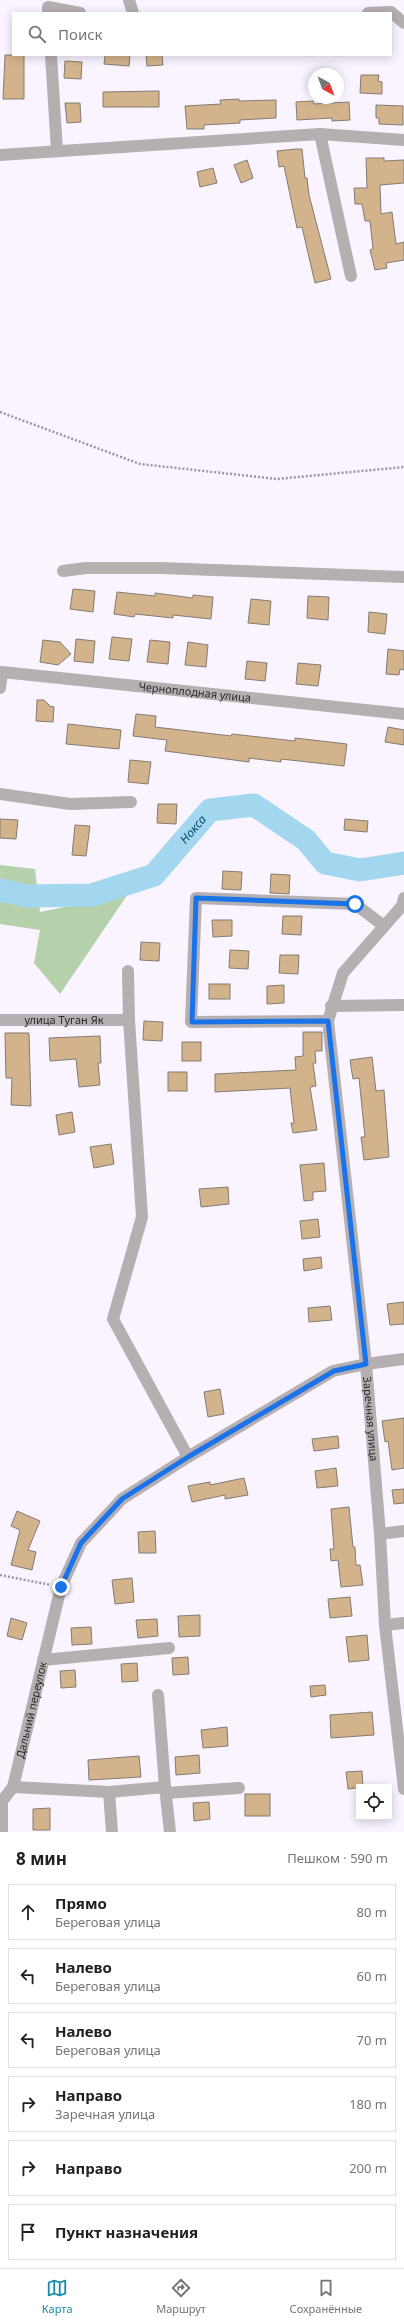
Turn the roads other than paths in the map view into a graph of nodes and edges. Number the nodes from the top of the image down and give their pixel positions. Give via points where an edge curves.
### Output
1 (129, 0) edge
2 (48, 12) edge
3 (75, 12) edge
4 (134, 12) edge
5 (392, 13) edge
6 (404, 23) edge
7 (51, 56) edge
8 (320, 134) junction
9 (404, 140) edge
10 (56, 152) junction
11 (0, 155) edge
12 (351, 276) dead end
13 (63, 571) dead end
14 (404, 577) edge
15 (1, 671) edge
16 (0, 688) edge
17 (404, 714) edge
18 (0, 794) edge
19 (131, 802) dead end
20 (403, 902) edge
21 (384, 926) junction
22 (128, 971) dead end
23 (404, 1005) edge
24 (332, 1006) junction
25 (0, 1020) edge
26 (129, 1020) junction
27 (328, 1021) junction
28 (404, 1359) edge
29 (366, 1364) junction
30 (188, 1457) junction
31 (404, 1531) edge
32 (380, 1534) junction
33 (404, 1623) edge
34 (385, 1625) junction
35 (169, 1648) dead end
36 (43, 1660) junction
37 (158, 1695) dead end
38 (13, 1787) junction
39 (239, 1788) dead end
40 (404, 1789) edge
41 (165, 1790) junction
42 (109, 1792) junction
43 (2, 1832) edge
44 (112, 1832) edge
45 (170, 1832) edge

1 - 4 street
2 - 3 street via 48,7
5 - 6 street
7 - 10 street
8 - 9 street
8 - 10 street
8 - 12 street
10 - 11 street
13 - 14 street via 86,568 160,568
15 - 16 street, Черноплодная улица
15 - 17 street, Черноплодная улица
18 - 19 street via 70,804
20 - 21 street, Заречная улица
21 - 24 street, Заречная улица via 343,973
21 - 27 street via 355,904 196,898 192,1022
22 - 26 street
23 - 24 street
24 - 27 street, Заречная улица
25 - 26 street, улица Туган Як
26 - 30 street via 142,1217 113,1319
27 - 29 street, Заречная улица
28 - 29 street, Дальний переулок
29 - 30 street, Дальний переулок via 334,1371
29 - 32 street, Заречная улица
30 - 36 street, Дальний переулок via 122,1499 81,1543 61,1587
31 - 32 street
32 - 34 street, Заречная улица
33 - 34 street
34 - 40 street, Заречная улица
35 - 36 street
36 - 38 street, Дальний переулок
37 - 41 street
38 - 42 street
38 - 43 street, Дальний переулок via 2,1801
39 - 41 street
41 - 42 street
41 - 45 street
42 - 44 street

